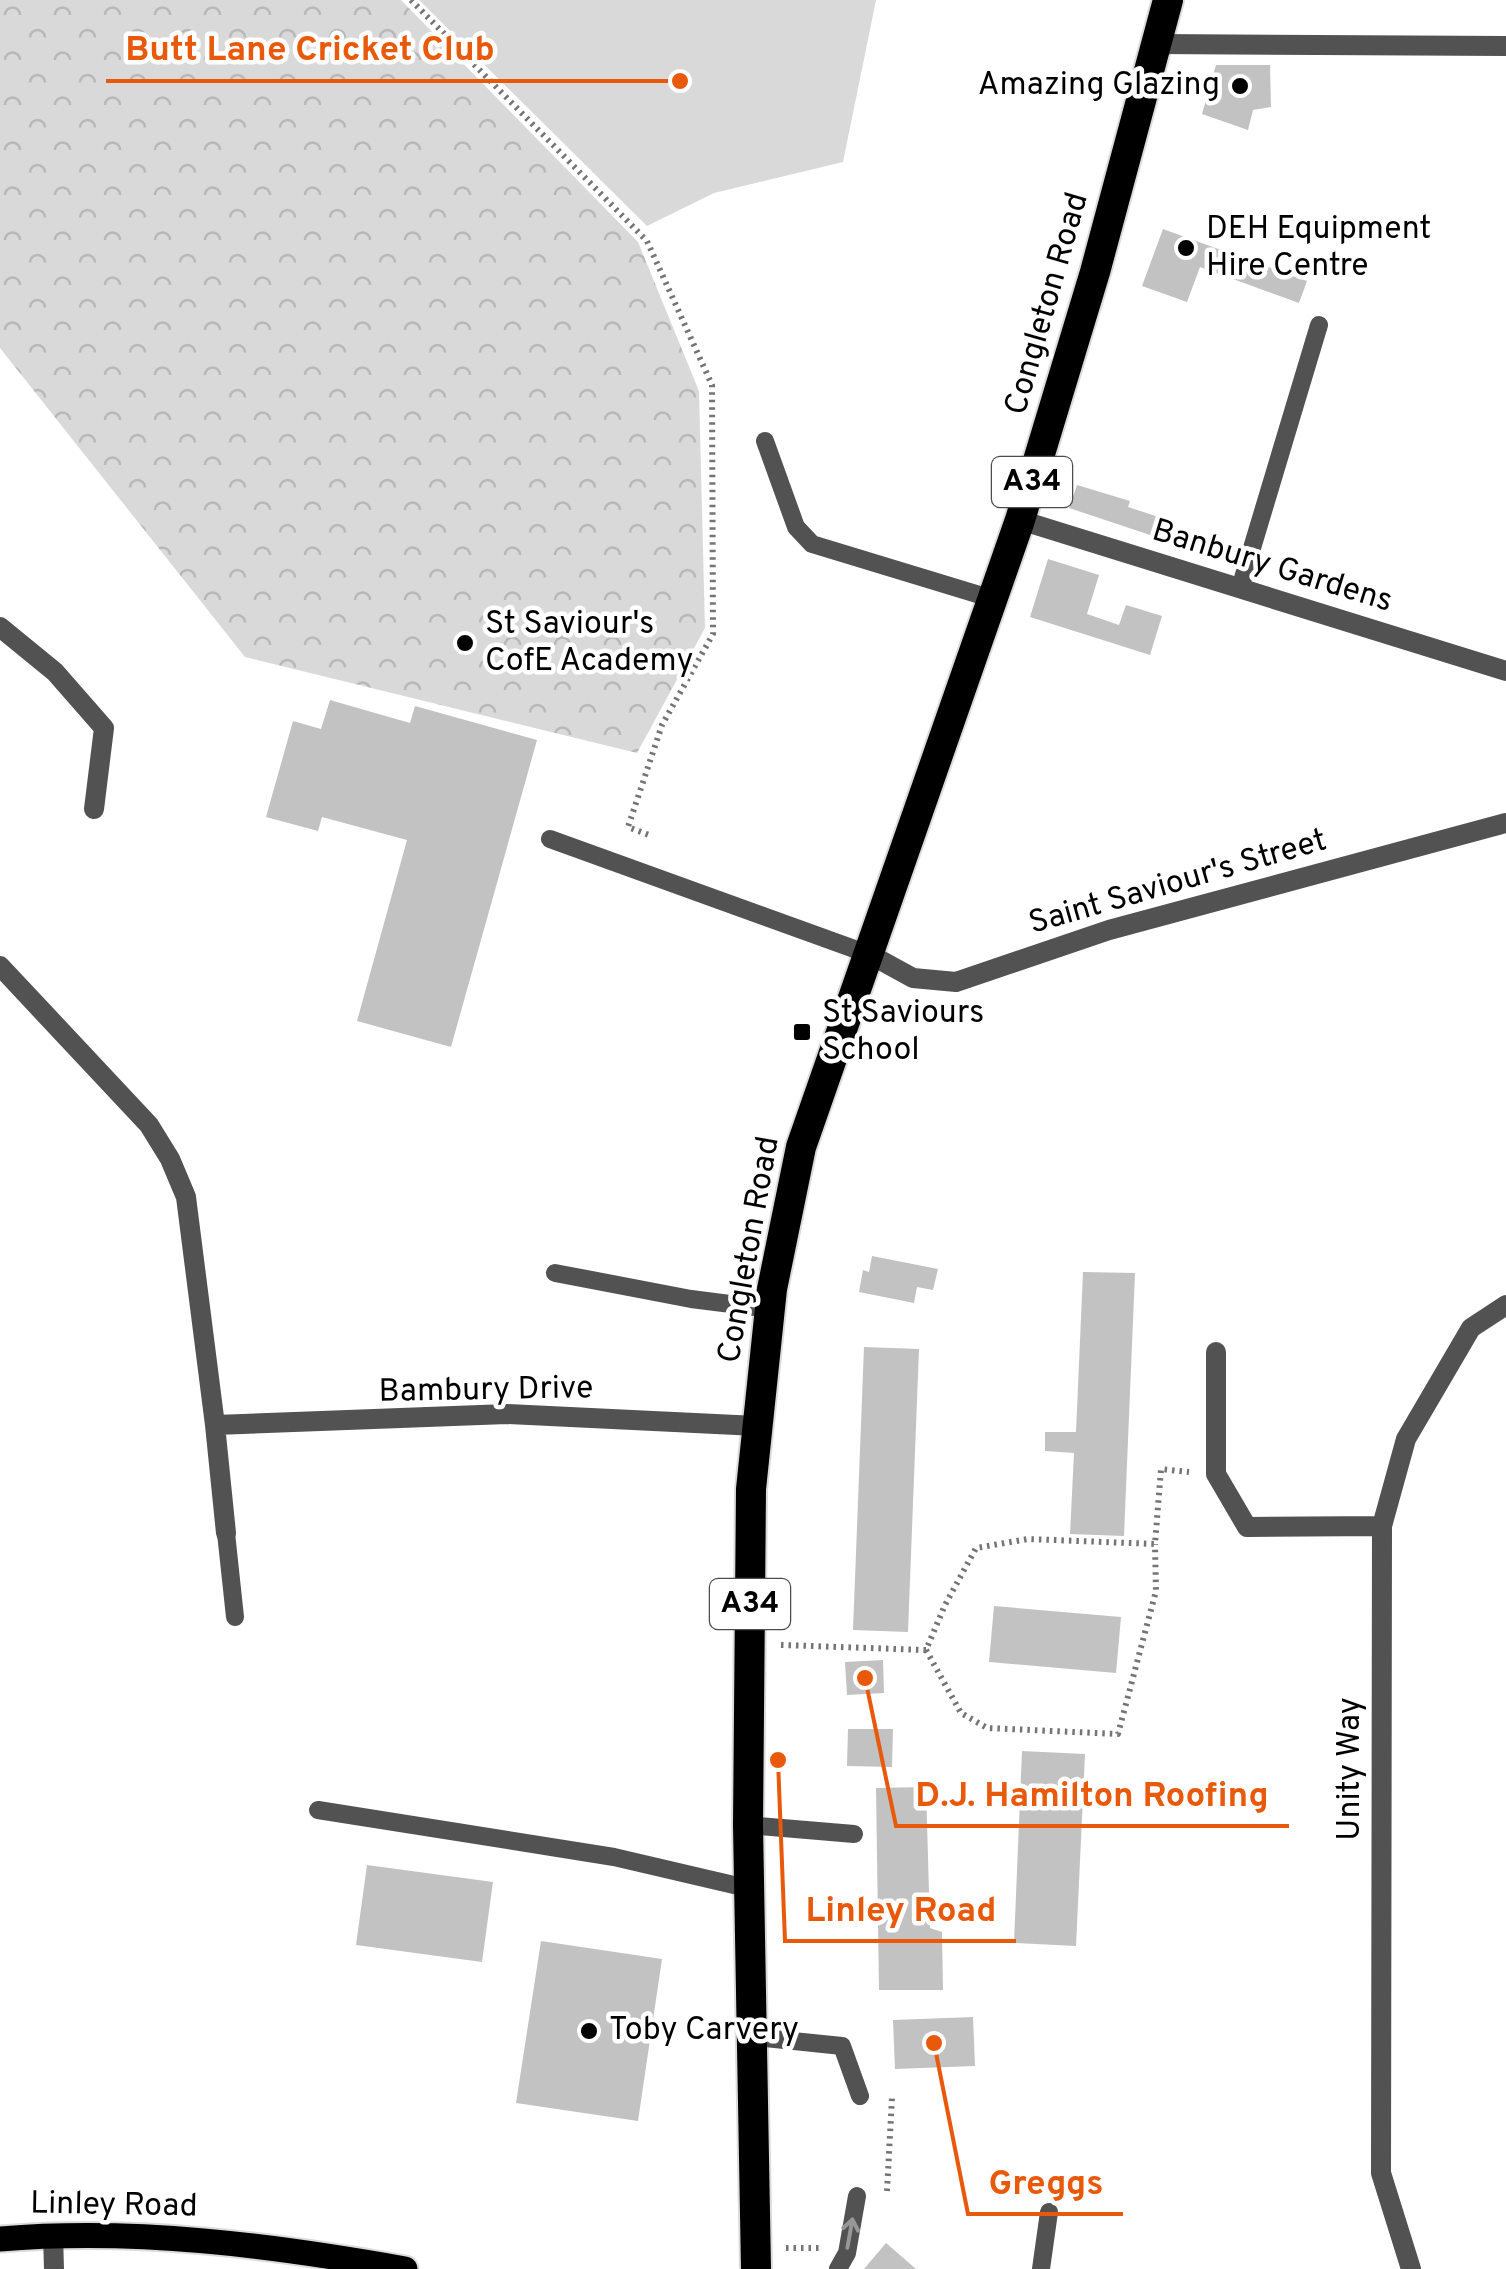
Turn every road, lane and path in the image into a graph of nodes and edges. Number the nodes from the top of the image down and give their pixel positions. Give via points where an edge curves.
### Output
1 (411, 0) edge
2 (1168, 0) edge
3 (1156, 44) junction
4 (1506, 46) edge
5 (1318, 325) dead end
6 (765, 441) dead end
7 (1020, 520) junction
8 (1240, 588) junction
9 (993, 600) junction
10 (0, 627) edge
11 (1506, 670) edge
12 (94, 810) dead end
13 (1506, 823) edge
14 (649, 835) dead end
15 (550, 839) dead end
16 (871, 956) junction
17 (0, 966) edge
18 (555, 1273) dead end
19 (1506, 1305) edge
20 (770, 1309) junction
21 (1216, 1352) dead end
22 (215, 1425) junction
23 (757, 1426) junction
24 (1216, 1474) junction
25 (1382, 1526) junction
26 (226, 1534) joint
27 (1155, 1544) junction
28 (235, 1617) dead end
29 (779, 1644) dead end
30 (926, 1650) junction
31 (318, 1810) dead end
32 (748, 1824) junction
33 (854, 1834) dead end
34 (751, 1889) junction
35 (754, 2038) junction
36 (860, 2096) dead end
37 (857, 2196) dead end
38 (1048, 2212) dead end
39 (53, 2235) junction
40 (0, 2239) edge
41 (54, 2269) edge
42 (405, 2269) edge
43 (756, 2269) edge
44 (838, 2269) edge
45 (1041, 2269) edge
46 (1411, 2269) edge

1 - 14 path via 648,241 712,384 713,634 662,726 628,827
2 - 3 highway, Congleton Road / A34
3 - 4 street
3 - 7 highway, Congleton Road / A34
5 - 8 lane
6 - 9 lane via 796,527 812,544
7 - 8 street, Banbury Gardens
7 - 9 highway, Congleton Road / A34
8 - 11 street, Banbury Gardens
9 - 16 highway, Congleton Road / A34
10 - 12 street via 56,672 104,728
13 - 16 street, Saint Saviour's Street via 1109,930 956,982 914,978
15 - 16 lane
16 - 20 highway, Congleton Road / A34 via 801,1147
17 - 22 street via 150,1125 170,1160 186,1198
18 - 20 lane
19 - 25 street, Unity Way via 1471,1328 1406,1440
20 - 23 highway, Congleton Road / A34
21 - 24 street
22 - 23 street, Bambury Drive via 508,1414
22 - 26 street
23 - 32 highway, Congleton Road / A34
24 - 25 street via 1246,1528
24 - 27 path via 1161,1469
25 - 46 street, Unity Way via 1381,2173
26 - 28 lane
27 - 30 path via 1028,1539 976,1548
27 - 30 path via 1156,1592 1118,1734 987,1728 961,1713
29 - 30 path
31 - 34 lane via 614,1857
32 - 33 lane
32 - 34 highway, Congleton Road / A34
34 - 35 highway, Congleton Road / A34
35 - 36 lane via 842,2046
35 - 43 highway, Congleton Road / A34
44 -> 37 lane
38 - 45 lane
39 - 40 main road, Linley Road
39 - 41 street
39 - 42 main road, Linley Road via 182,2236

